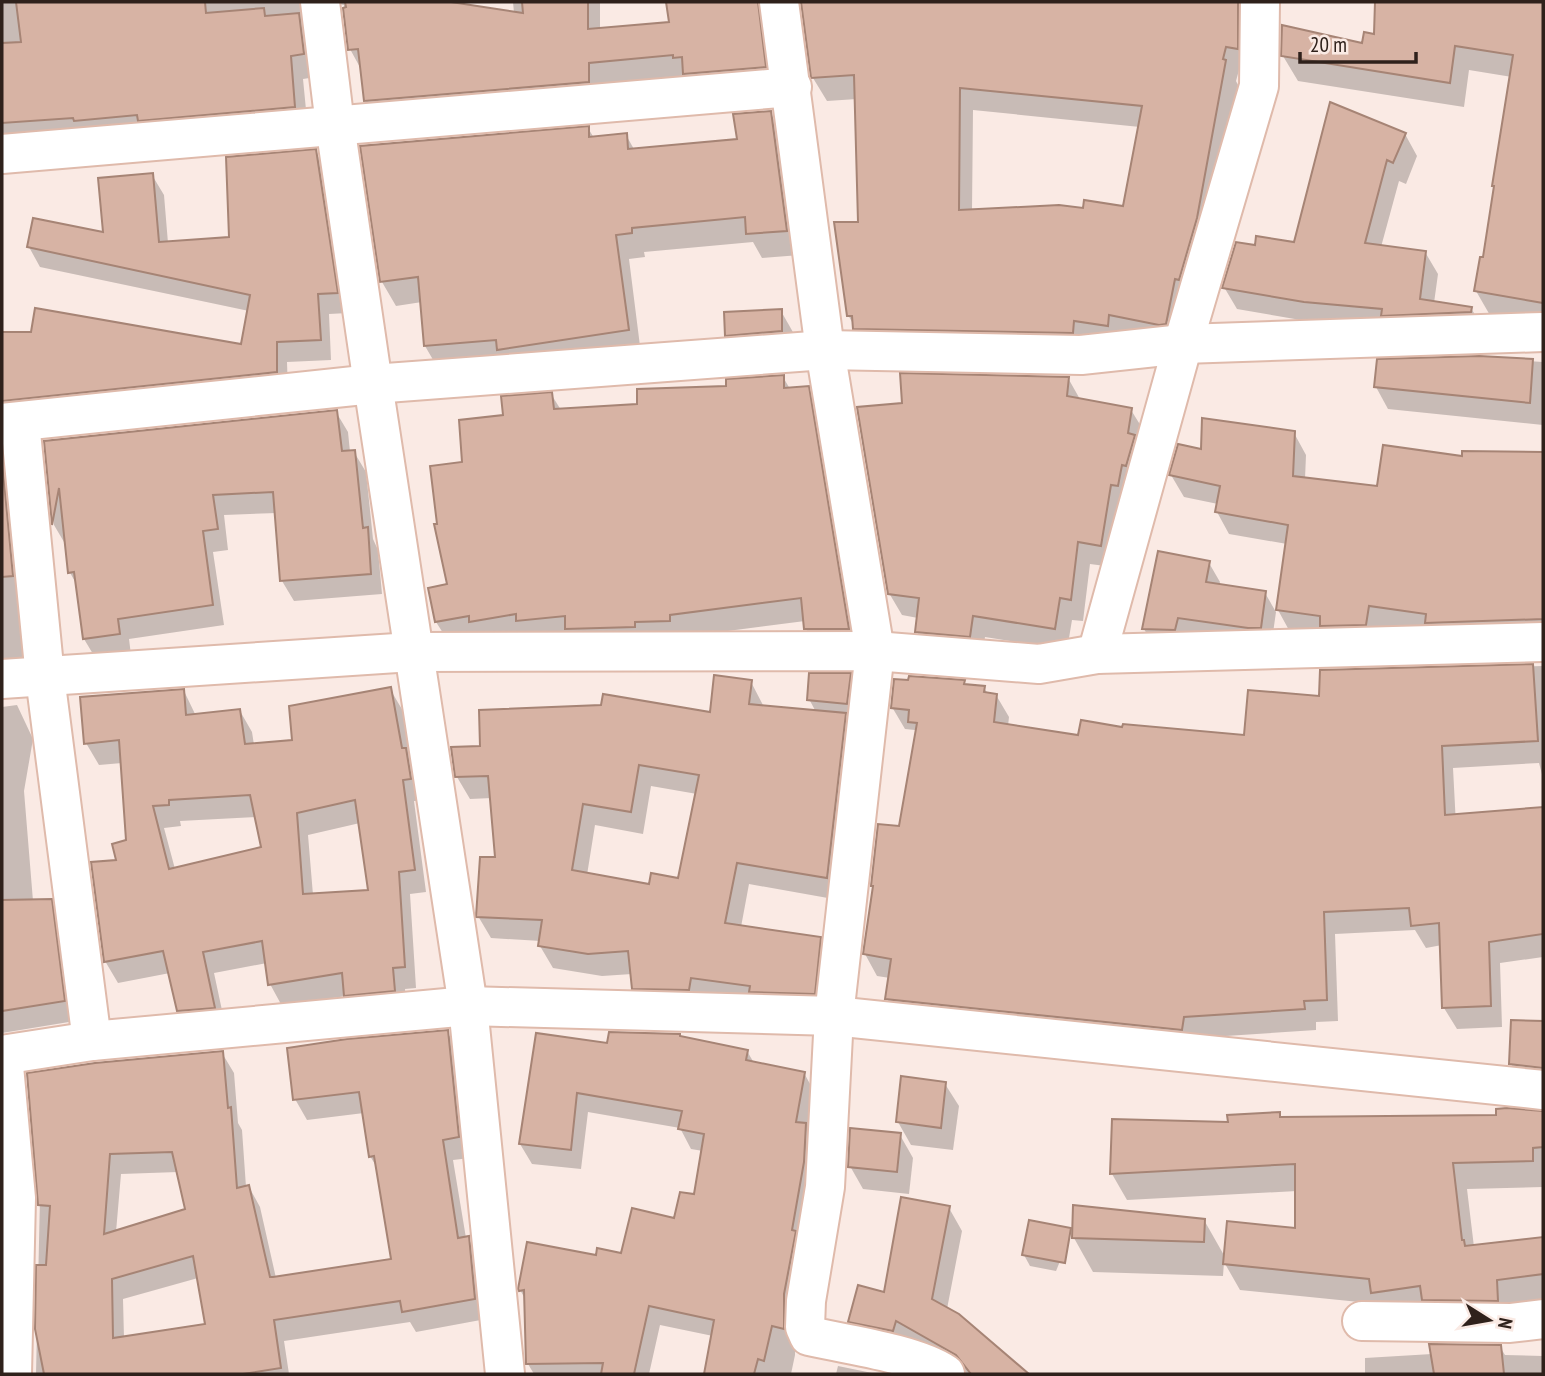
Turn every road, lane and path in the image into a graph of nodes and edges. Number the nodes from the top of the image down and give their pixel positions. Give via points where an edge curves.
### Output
1 (320, 2) edge
2 (779, 2) edge
3 (1260, 2) edge
4 (792, 87) junction
5 (335, 125) junction
6 (2, 155) edge
7 (1543, 332) edge
8 (1184, 344) junction
9 (825, 350) junction
10 (373, 384) junction
11 (11, 422) edge
12 (1543, 642) edge
13 (875, 651) junction
14 (412, 652) junction
15 (1097, 654) junction
16 (45, 677) junction
17 (2, 679) edge
18 (468, 1006) junction
19 (834, 1016) junction
20 (92, 1041) junction
21 (2, 1055) edge
22 (1543, 1090) edge
23 (1543, 1320) edge
24 (1362, 1321) dead end
25 (12, 1374) edge
26 (505, 1374) edge
27 (944, 1374) edge

1 - 5 street
2 - 4 street
3 - 8 street via 1259,86
4 - 5 street
4 - 9 street
5 - 6 street
5 - 10 street
7 - 8 street
8 - 9 street via 1081,355
8 - 15 street
9 - 10 street
9 - 13 street
10 - 11 street
10 - 14 street
11 - 16 street
12 - 15 street
13 - 14 street
13 - 15 street via 1039,664
13 - 19 street
14 - 16 street
14 - 18 street
16 - 17 street
16 - 20 street
18 - 19 street
18 - 20 street
18 - 26 street
19 - 22 street
19 - 27 street via 825,1187 805,1326 809,1336 915,1360
20 - 21 street
21 - 25 street via 16,1198
23 - 24 street

